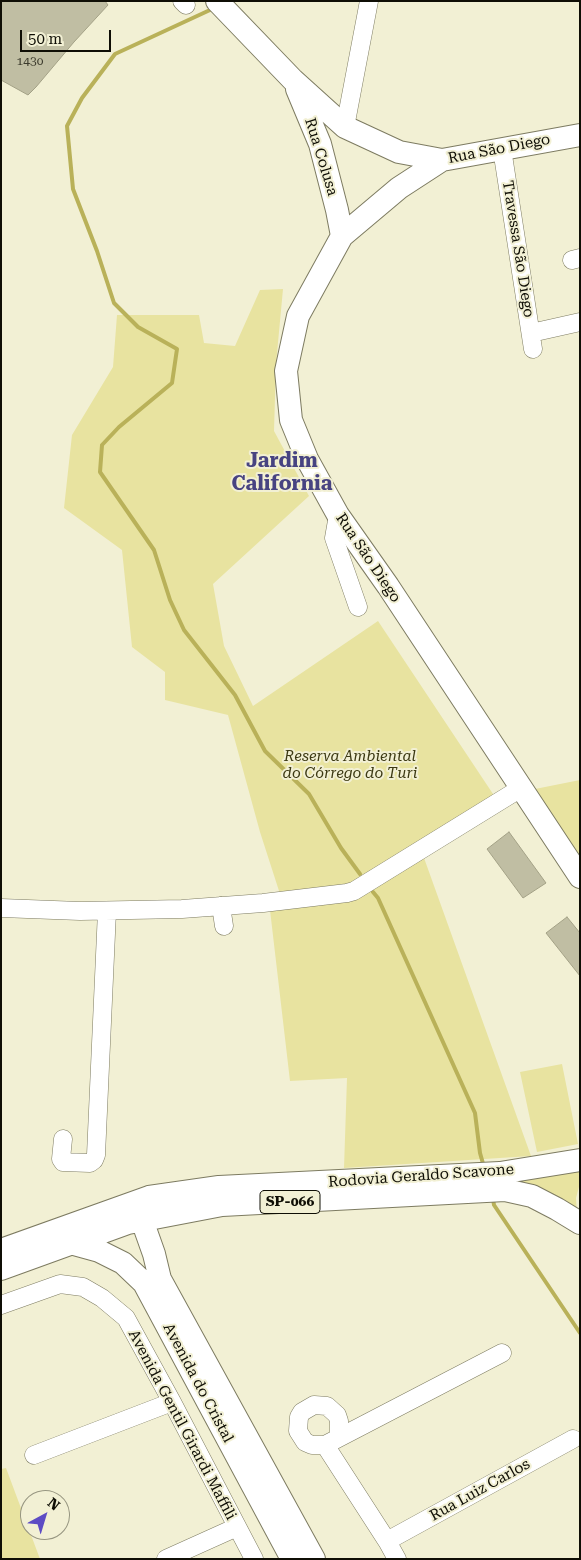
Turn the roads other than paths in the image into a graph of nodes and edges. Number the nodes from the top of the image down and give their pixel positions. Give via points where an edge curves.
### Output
1 (216, 1) edge
2 (369, 1) edge
3 (292, 80) junction
4 (345, 126) junction
5 (580, 135) edge
6 (320, 144) junction
7 (502, 149) junction
8 (399, 152) junction
9 (442, 160) junction
10 (400, 188) junction
11 (342, 236) junction
12 (580, 322) edge
13 (338, 515) junction
14 (358, 607) dead end
15 (521, 788) junction
16 (580, 877) edge
17 (221, 906) junction
18 (1, 908) edge
19 (107, 911) junction
20 (224, 926) dead end
21 (63, 1139) dead end
22 (580, 1160) edge
23 (139, 1211) junction
24 (178, 1212) junction
25 (580, 1223) edge
26 (70, 1243) junction
27 (1, 1250) edge
28 (154, 1254) junction
29 (1, 1269) edge
30 (1, 1304) edge
31 (502, 1353) dead end
32 (172, 1402) junction
33 (573, 1439) dead end
34 (34, 1455) dead end
35 (237, 1527) junction
36 (387, 1541) junction
37 (166, 1559) edge
38 (254, 1559) edge
39 (292, 1559) edge
40 (314, 1559) edge
41 (396, 1559) edge

1 - 3 main road, Rua Colusa
2 - 4 street
3 - 4 main road, Rua Colusa
3 - 6 main road, Rua Colusa
4 - 6 main road via 333,130
4 - 8 main road, Rua Colusa
5 - 7 main road, Rua São Diego
6 - 11 main road, Rua Colusa
7 - 9 main road, Rua São Diego
7 - 12 street, Travessa São Diego via 532,341
8 - 9 main road, Rua Colusa
8 - 10 main road via 403,163
9 - 10 main road, Rua São Diego
10 - 11 main road, Rua São Diego
11 - 13 main road, Rua São Diego via 298,316 286,370 291,420 307,459
13 - 14 street via 334,538
13 - 15 main road, Rua São Diego
15 - 16 main road, Rua São Diego
15 - 17 street via 354,891
17 - 19 street
17 - 20 street
18 - 19 street
19 - 21 street via 94,1160 90,1163 63,1162
22 - 23 main road, Rodovia Geraldo Scavone / SP-066 via 500,1173 219,1187 150,1197
23 - 24 main road, Rodovia Geraldo Scavone / SP-066
23 - 26 main road, Rodovia Geraldo Scavone / SP-066 via 128,1223
23 - 27 main road, Rodovia Geraldo Scavone / SP-066
23 - 28 main road, Avenida do Cristal
24 - 25 main road, Rodovia Geraldo Scavone / SP-066 via 222,1205 505,1190 532,1196
24 - 28 main road via 160,1236
26 - 29 main road, Rodovia Geraldo Scavone / SP-066
26 - 39 main road, Avenida do Cristal via 99,1251 123,1263 144,1283
28 - 40 main road, Avenida do Cristal via 160,1279
30 - 32 street, Avenida Gentil Girardi Maffili via 60,1284 83,1287 126,1318
31 - 36 street via 332,1441
32 - 34 street
32 - 35 street, Avenida Gentil Girardi Maffili
33 - 36 street, Rua Luiz Carlos
35 - 37 street
35 - 38 street, Avenida Gentil Girardi Maffili
36 - 41 street

